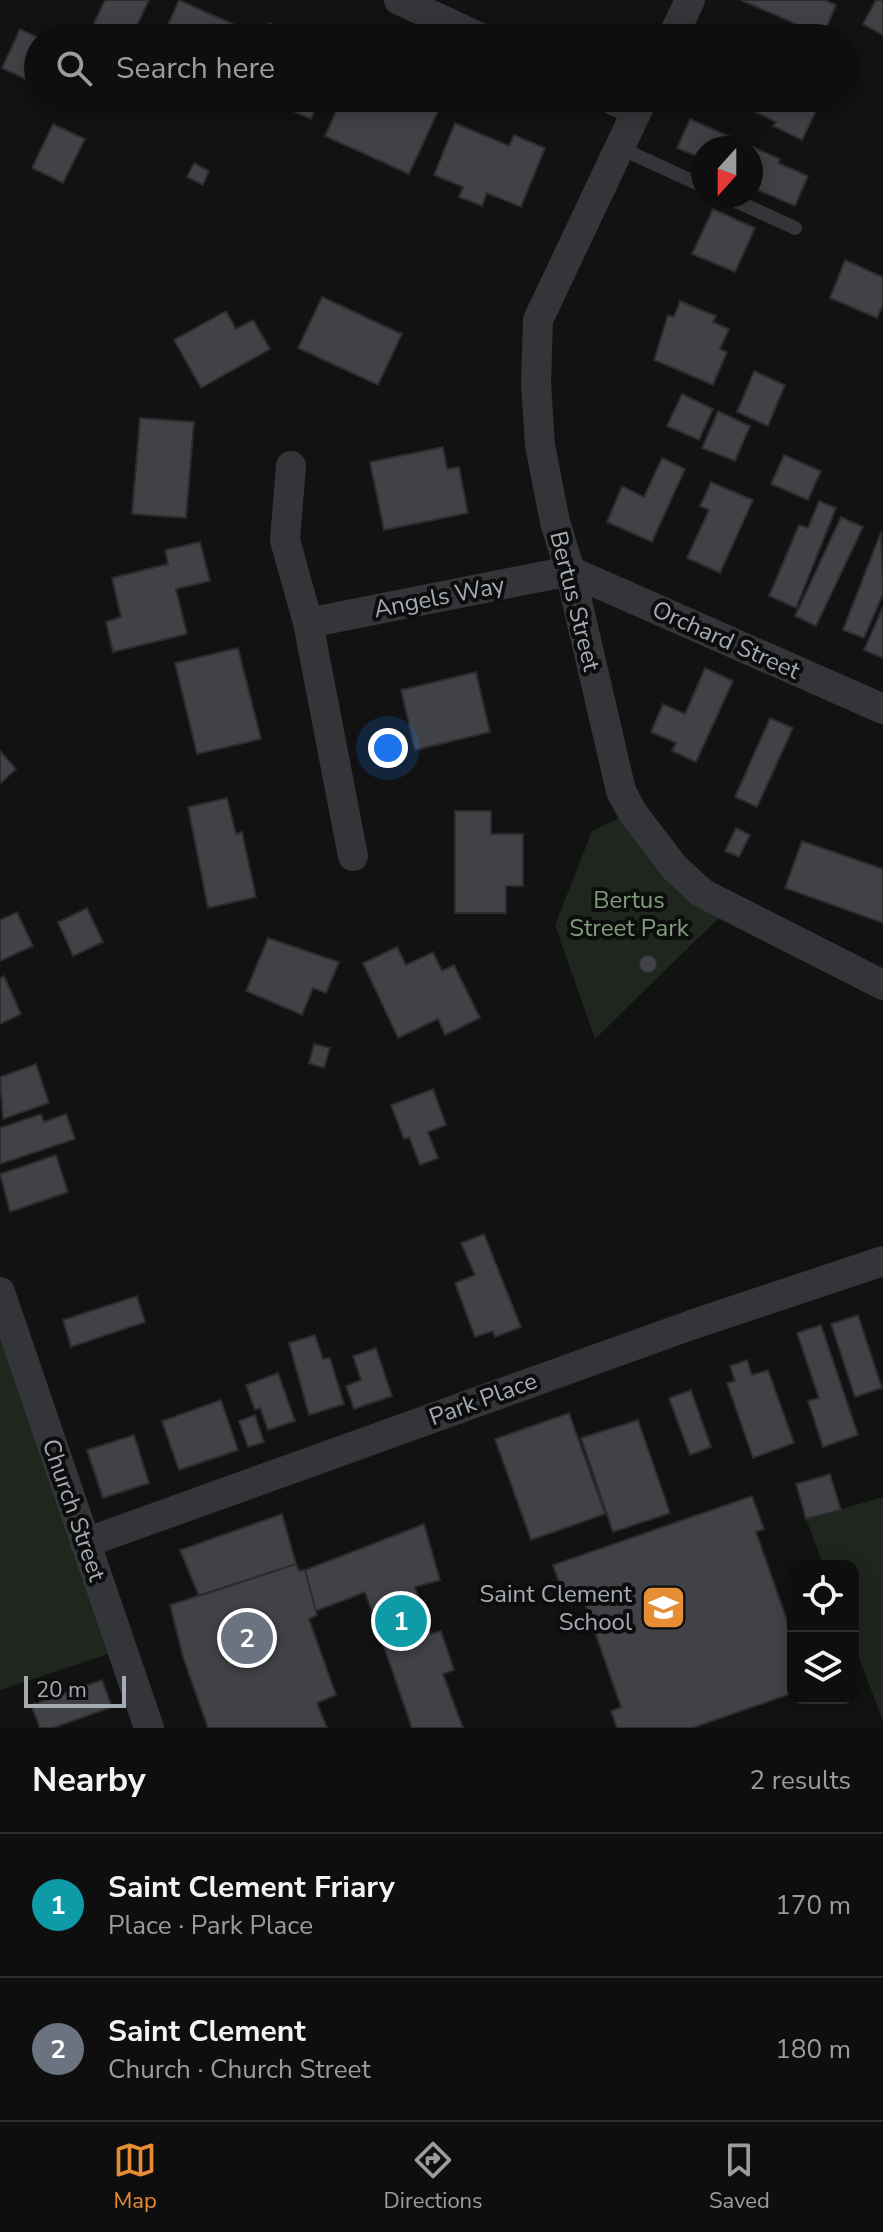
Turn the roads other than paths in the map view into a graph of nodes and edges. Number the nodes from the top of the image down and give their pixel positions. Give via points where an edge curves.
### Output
1 (399, 0) edge
2 (690, 0) edge
3 (451, 24) edge
4 (679, 24) edge
5 (636, 112) edge
6 (620, 148) junction
7 (691, 181) edge
8 (751, 208) edge
9 (795, 228) dead end
10 (291, 466) dead end
11 (570, 571) junction
12 (308, 623) junction
13 (883, 709) edge
14 (353, 856) dead end
15 (883, 985) edge
16 (883, 1261) edge
17 (0, 1292) edge
18 (85, 1543) junction
19 (149, 1728) edge

1 - 3 street
2 - 4 street
5 - 6 street, Bertus Street
6 - 7 lane
6 - 11 street, Bertus Street via 538,320 540,445
8 - 9 lane
10 - 12 street via 285,540
11 - 12 street, Angels Way
11 - 13 street, Orchard Street
11 - 15 street, Bertus Street via 621,791 632,812 674,867 702,893
12 - 14 street
16 - 18 street, Park Place
17 - 18 street, Church Street
18 - 19 street, Church Street

